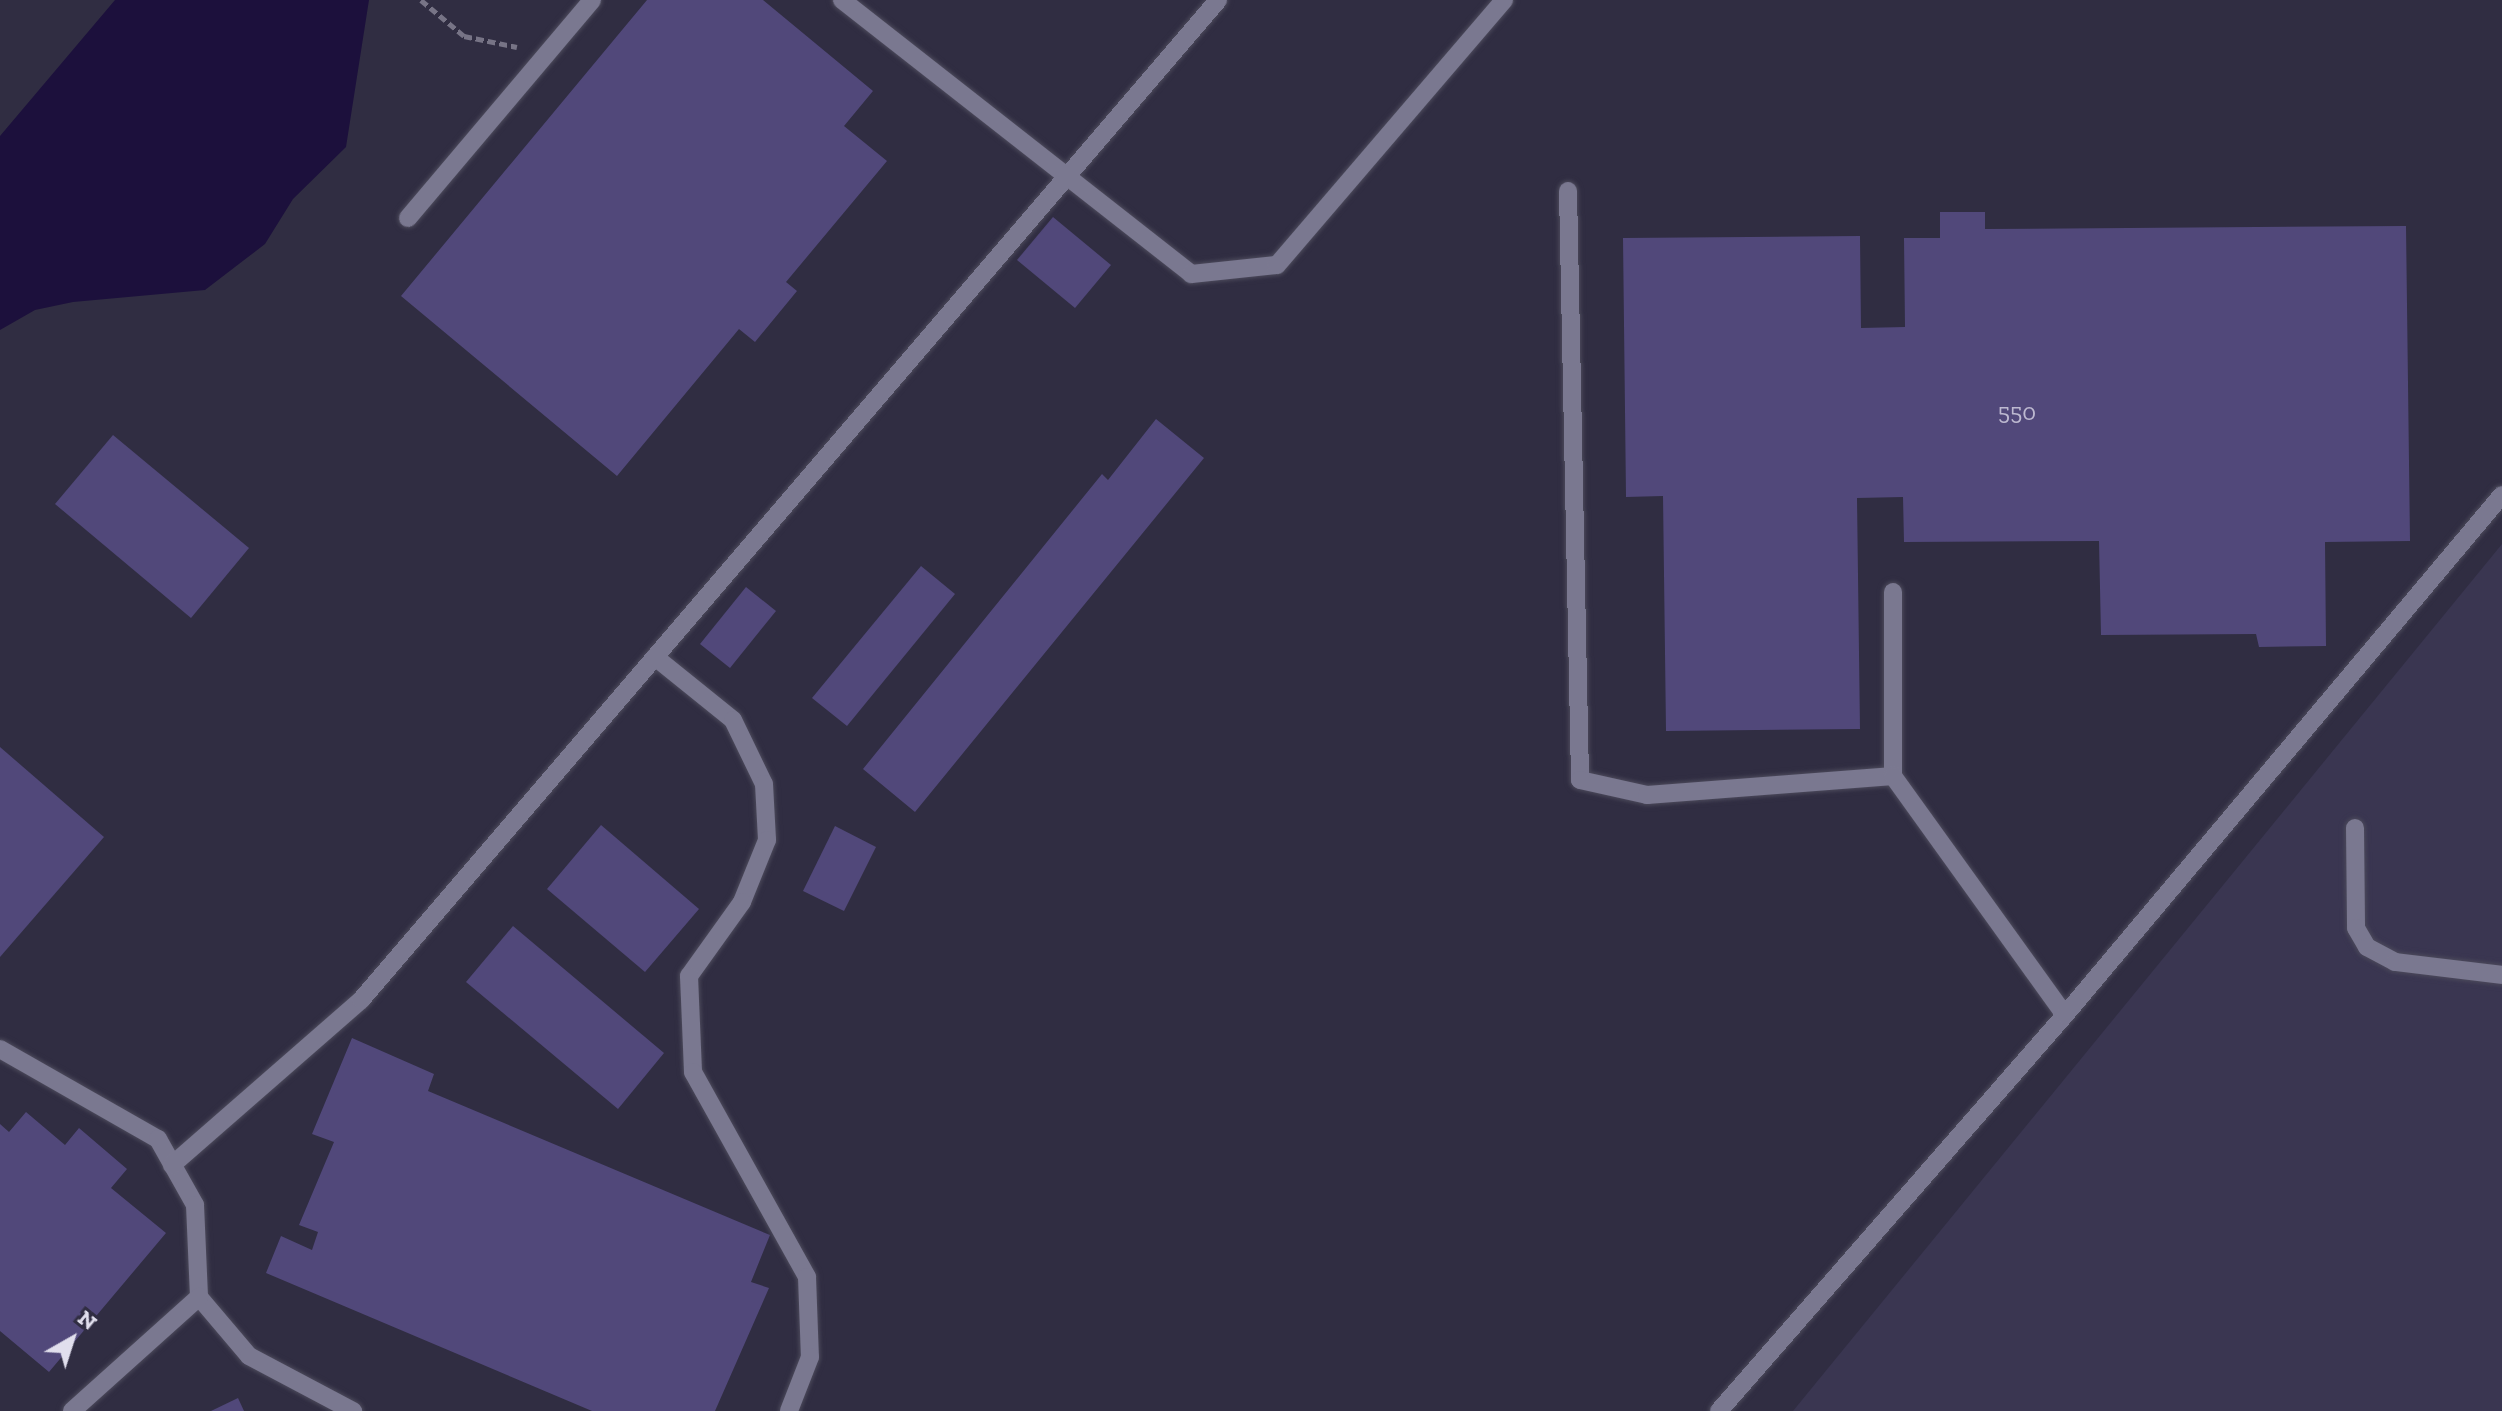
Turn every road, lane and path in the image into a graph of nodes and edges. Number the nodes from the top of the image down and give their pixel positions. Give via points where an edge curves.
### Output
1 (421, 0) edge
2 (592, 0) edge
3 (842, 0) edge
4 (1218, 0) edge
5 (1504, 0) edge
6 (523, 48) dead end
7 (1064, 179) junction
8 (1568, 191) dead end
9 (408, 218) dead end
10 (2502, 495) edge
11 (1893, 592) dead end
12 (655, 657) junction
13 (1893, 776) junction
14 (2355, 828) dead end
15 (2502, 975) edge
16 (2065, 1015) junction
17 (0, 1049) edge
18 (172, 1165) junction
19 (199, 1297) junction
20 (72, 1411) edge
21 (353, 1411) edge
22 (789, 1411) edge
23 (1719, 1411) edge

1 - 6 path via 464,36
2 - 9 lane
3 - 7 lane
4 - 7 lane
5 - 7 lane via 1277,265 1191,274
7 - 12 lane
8 - 13 lane via 1580,780 1647,795
10 - 16 lane
11 - 13 lane
12 - 18 lane via 361,1000
12 - 22 lane via 733,720 764,784 767,840 742,902 689,976 689,989 693,1072 807,1277 810,1357
13 - 16 lane
14 - 15 lane via 2356,928 2367,947 2395,962
16 - 23 lane
17 - 18 lane via 158,1139
18 - 19 lane via 195,1205
19 - 20 lane
19 - 21 lane via 249,1356

